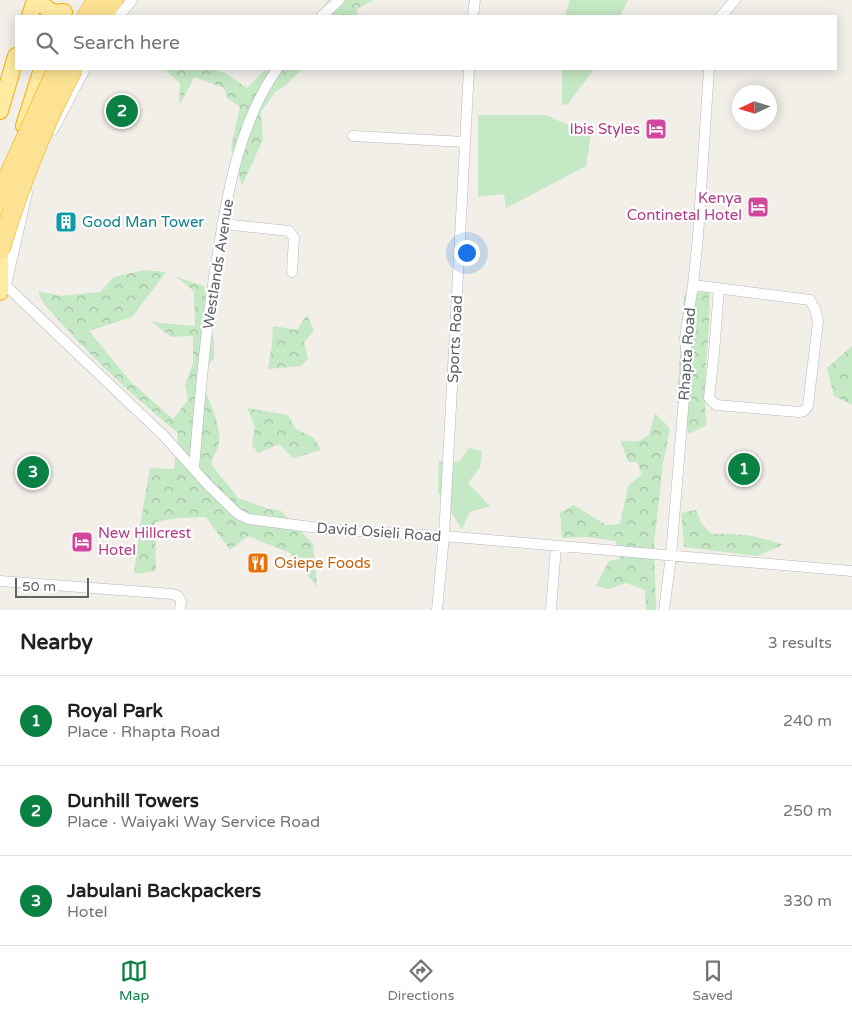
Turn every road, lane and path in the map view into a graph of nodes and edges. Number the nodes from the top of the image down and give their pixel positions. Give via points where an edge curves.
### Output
1 (35, 0) edge
2 (40, 0) edge
3 (97, 0) edge
4 (112, 0) edge
5 (132, 0) edge
6 (338, 0) edge
7 (475, 0) edge
8 (735, 0) edge
9 (66, 10) edge
10 (30, 15) edge
11 (88, 15) edge
12 (103, 15) edge
13 (120, 15) edge
14 (323, 15) edge
15 (473, 15) edge
16 (722, 15) edge
17 (15, 59) edge
18 (42, 70) edge
19 (57, 70) edge
20 (72, 70) edge
21 (84, 70) edge
22 (276, 70) edge
23 (469, 70) edge
24 (709, 70) edge
25 (0, 111) edge
26 (353, 136) dead end
27 (465, 142) junction
28 (29, 183) junction
29 (2, 200) edge
30 (0, 218) edge
31 (222, 224) junction
32 (0, 250) edge
33 (0, 257) edge
34 (292, 272) dead end
35 (693, 285) junction
36 (2, 286) edge
37 (719, 288) junction
38 (194, 468) junction
39 (444, 536) junction
40 (556, 546) junction
41 (671, 556) junction
42 (852, 571) edge
43 (0, 581) edge
44 (180, 610) edge
45 (437, 610) edge
46 (551, 610) edge
47 (664, 610) edge

1 - 10 highway
2 - 9 highway via 45,8 55,13
3 - 11 highway
4 - 12 highway
5 - 13 street
6 - 14 street
7 - 15 street
8 - 16 street
17 - 25 highway
18 - 29 highway
19 - 29 highway, bridge via 8,178
20 - 32 highway, bridge via 29,163
21 - 28 street
22 - 31 street, Westlands Avenue via 259,98 247,127
23 - 27 street, Sports Road
24 - 35 street, Rhapta Road
26 - 27 street
27 - 39 street, Sports Road
28 - 29 street
28 - 36 street
29 - 30 highway
31 - 34 street via 289,231 294,238
31 - 38 street, Westlands Avenue via 209,314
33 - 36 highway
35 - 37 street
35 - 41 street, Rhapta Road via 685,338 687,359
36 - 38 street, David Osieli Road via 164,436
37 - 37 street via 810,300 818,320 808,406 804,411 716,405 709,398
38 - 39 street, David Osieli Road via 238,514 248,519 334,530
39 - 40 street, David Osieli Road
39 - 45 street, Sports Road
40 - 41 street, David Osieli Road
40 - 46 street
41 - 42 street, David Osieli Road
41 - 47 street, Rhapta Road
43 - 44 street via 172,594 181,601

